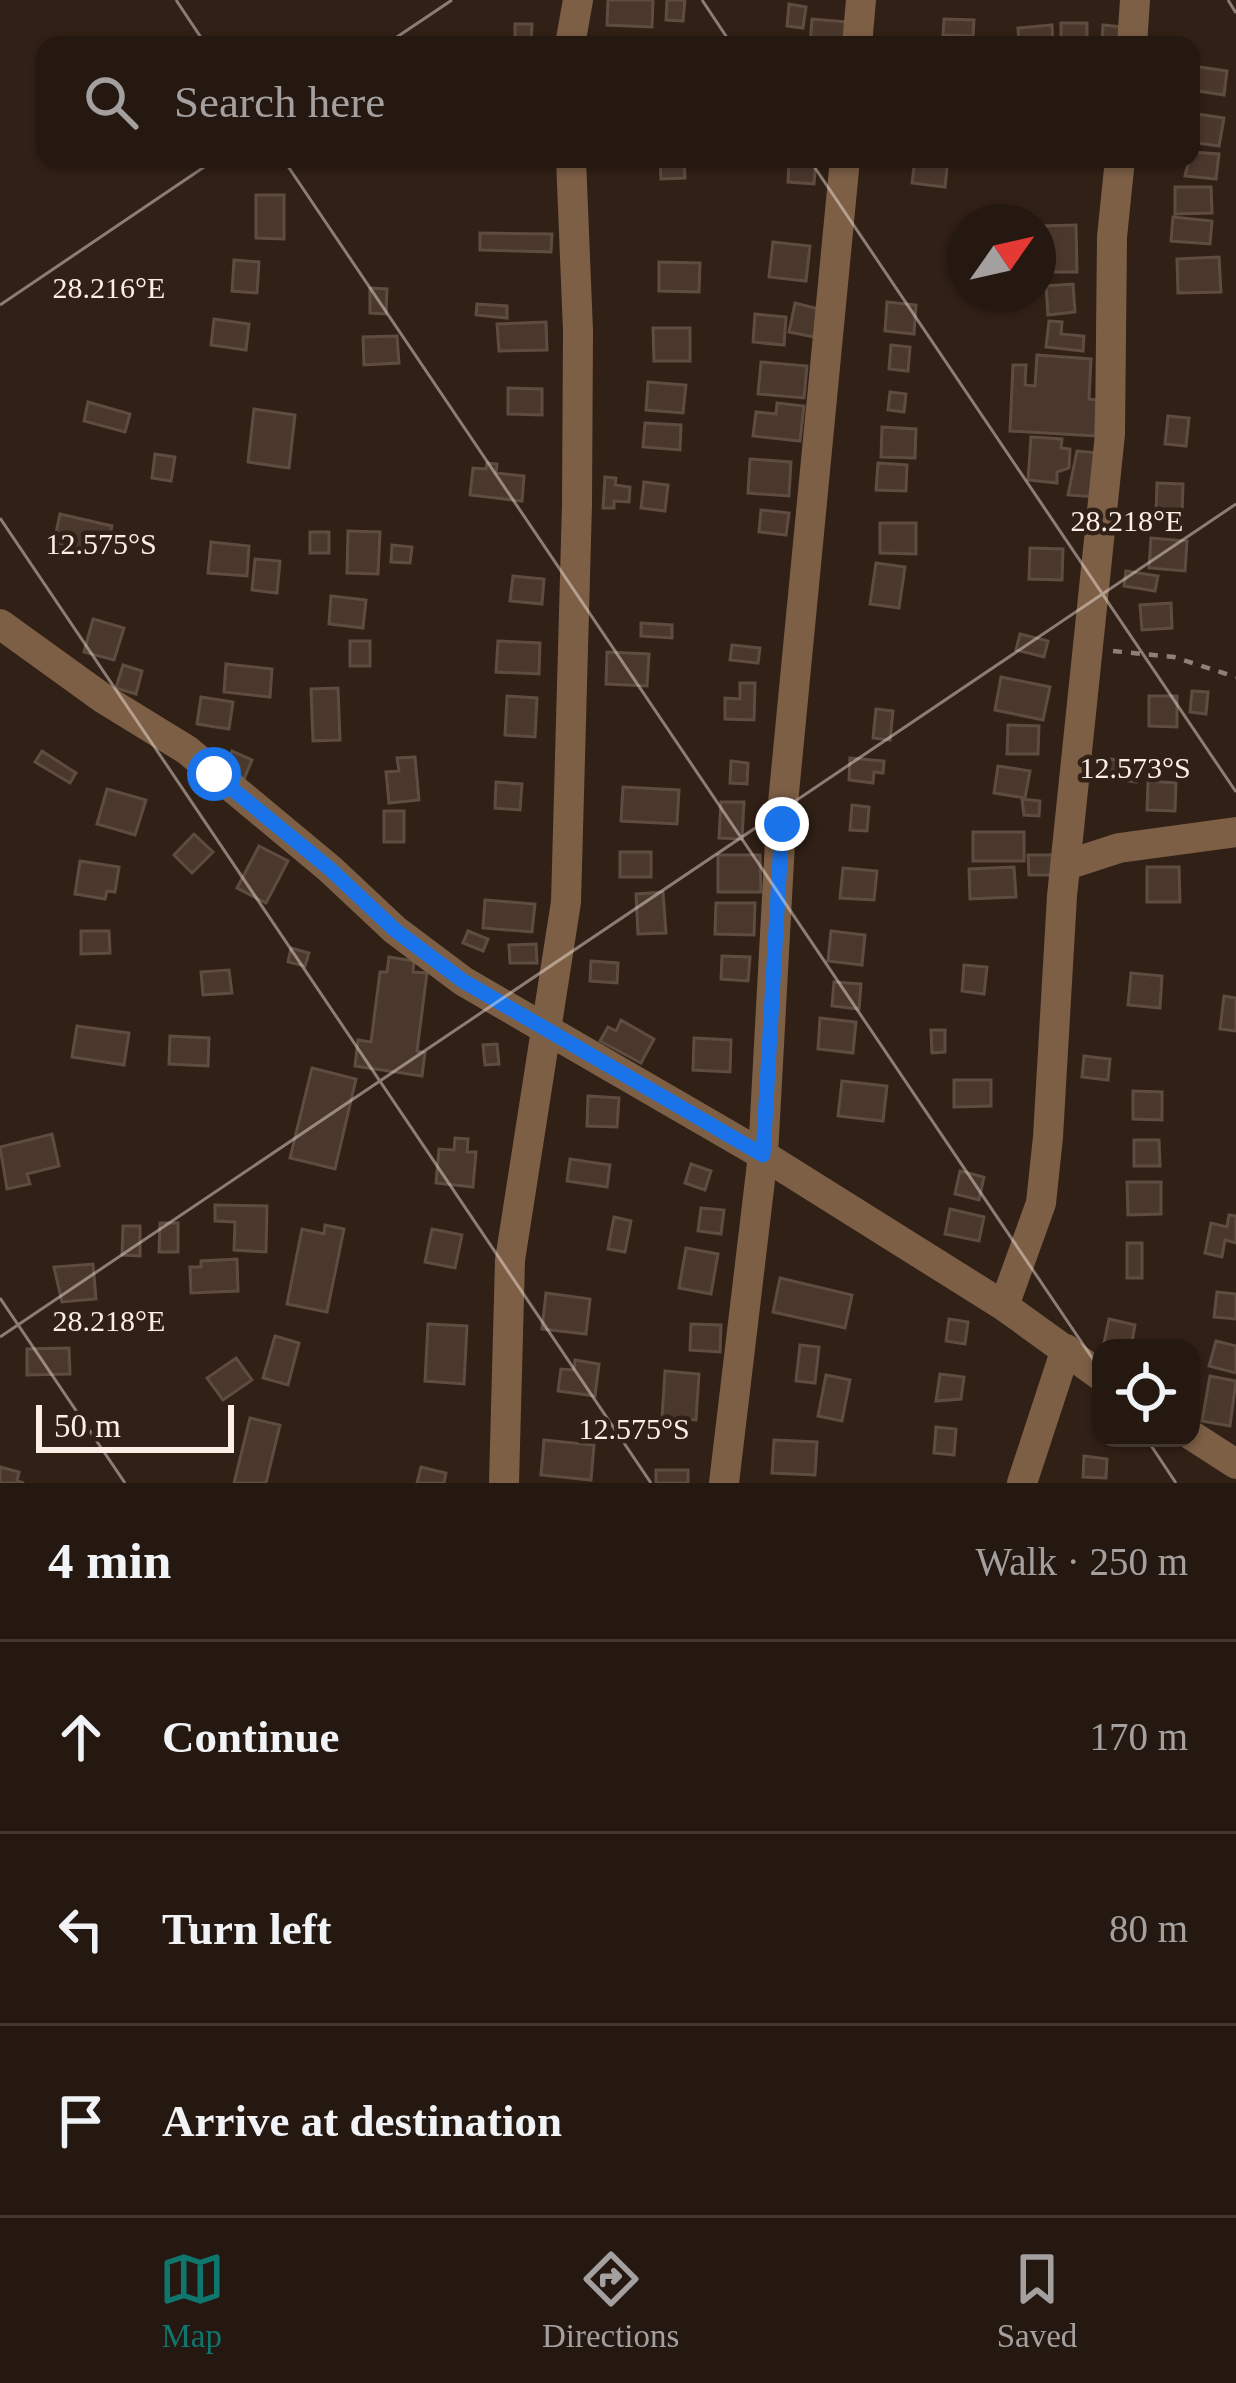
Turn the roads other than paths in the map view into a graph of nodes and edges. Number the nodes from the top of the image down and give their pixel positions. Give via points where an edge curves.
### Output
1 (578, 0) edge
2 (861, 0) edge
3 (1135, 0) edge
4 (572, 36) edge
5 (858, 36) edge
6 (1133, 36) edge
7 (571, 168) edge
8 (843, 168) edge
9 (1119, 168) edge
10 (0, 624) edge
11 (1236, 832) edge
12 (1067, 865) junction
13 (545, 1029) junction
14 (763, 1155) junction
15 (1004, 1306) junction
16 (1066, 1349) junction
17 (1092, 1369) edge
18 (1200, 1441) edge
19 (1236, 1464) edge
20 (504, 1483) edge
21 (724, 1483) edge
22 (1022, 1483) edge

1 - 4 street
2 - 5 street
3 - 6 street
7 - 13 street via 578,483 567,879
8 - 14 street via 782,824
9 - 12 street via 1110,434
10 - 13 street via 187,750 429,957
11 - 12 street via 1119,848
12 - 15 street via 1041,1203
13 - 14 street
13 - 20 street via 510,1260
14 - 15 street
14 - 21 street
15 - 16 street
16 - 17 street
16 - 22 street
18 - 19 street

